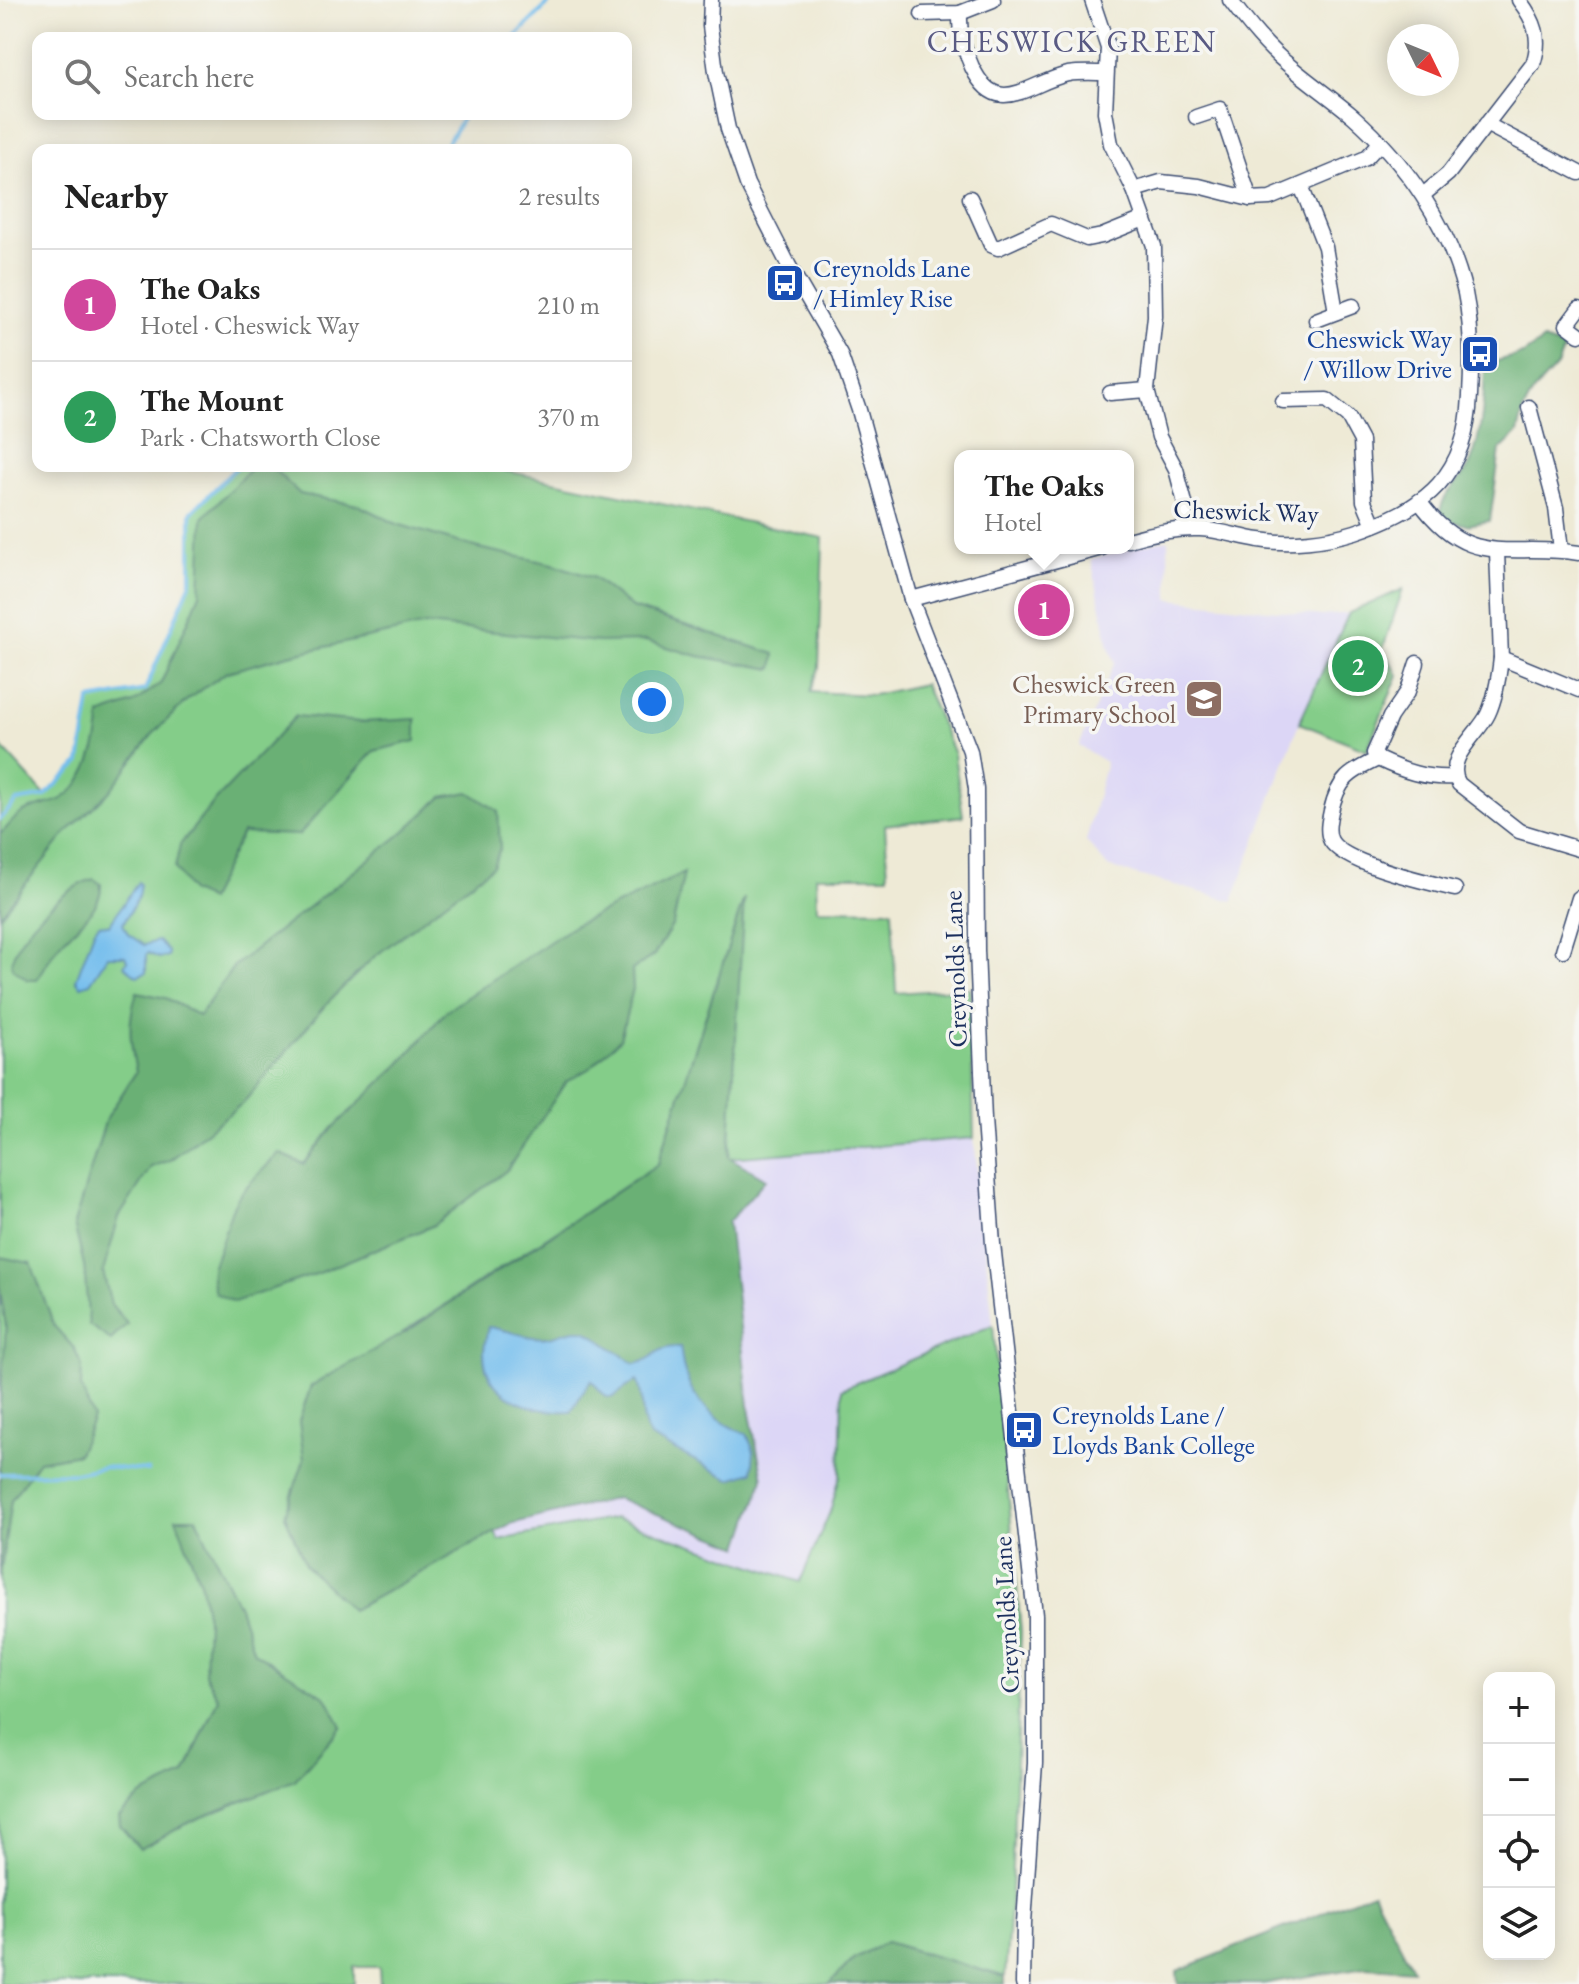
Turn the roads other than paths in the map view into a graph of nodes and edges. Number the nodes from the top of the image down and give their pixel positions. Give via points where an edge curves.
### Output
1 (711, 0) edge
2 (993, 0) edge
3 (1092, 0) edge
4 (1230, 0) edge
5 (1519, 0) edge
6 (960, 13) junction
7 (922, 14) dead end
8 (1106, 73) junction
9 (1196, 117) dead end
10 (1486, 124) junction
11 (1380, 143) junction
12 (1579, 173) edge
13 (1301, 186) junction
14 (1134, 190) junction
15 (1423, 195) junction
16 (970, 198) dead end
17 (1250, 199) junction
18 (1144, 219) junction
19 (1353, 306) dead end
20 (1579, 309) edge
21 (1336, 312) junction
22 (1316, 320) dead end
23 (1579, 334) edge
24 (1147, 390) junction
25 (1110, 393) dead end
26 (1283, 401) dead end
27 (1529, 407) dead end
28 (1419, 501) junction
29 (1374, 525) junction
30 (1186, 529) junction
31 (1134, 538) edge
32 (1561, 550) junction
33 (1497, 551) junction
34 (1579, 553) edge
35 (1080, 554) edge
36 (911, 599) junction
37 (1501, 658) junction
38 (1417, 663) dead end
39 (1579, 690) edge
40 (1378, 759) junction
41 (1454, 777) junction
42 (1579, 849) edge
43 (1455, 889) dead end
44 (1579, 898) edge
45 (1563, 950) dead end
46 (1023, 1984) edge

1 - 36 street, Creynolds Lane via 716,72 728,129 747,184 840,354
2 - 6 street
3 - 8 street via 1108,48
4 - 11 street, Cheswick Way via 1288,65
5 - 10 street via 1534,23 1537,51 1526,75
6 - 7 street
6 - 8 street via 961,42 992,94 1004,97 1069,74
8 - 14 street via 1111,144
9 - 17 street via 1220,109
10 - 12 street
10 - 15 street via 1448,174
11 - 13 street via 1366,158
11 - 15 street, Cheswick Way
13 - 17 street
13 - 21 street via 1325,247
14 - 17 street via 1161,182
14 - 18 street
15 - 28 street, Cheswick Way via 1465,293 1471,373 1466,441 1449,473
16 - 18 street via 991,245 998,248 1051,224 1087,239
18 - 24 street via 1154,246 1155,277
19 - 21 street
20 - 23 street via 1567,325
21 - 22 street
24 - 25 street
24 - 30 street via 1159,437 1176,469
26 - 29 street via 1327,400 1348,417 1361,441 1364,501
27 - 32 street via 1556,508
28 - 29 street, Cheswick Way
28 - 33 street via 1446,533
29 - 30 street, Cheswick Way via 1335,537 1287,542
30 - 31 street, Cheswick Way
32 - 33 street
32 - 34 street
33 - 37 street
35 - 36 street
36 - 46 street, Creynolds Lane via 958,714 976,789 985,1136 1035,1615 1035,1763
37 - 39 street
37 - 41 street via 1489,713 1457,757
38 - 40 street via 1408,691 1378,740
40 - 41 street via 1403,771
40 - 43 street via 1352,770 1342,781 1329,820 1332,844 1352,859
41 - 42 street via 1519,831
44 - 45 street

